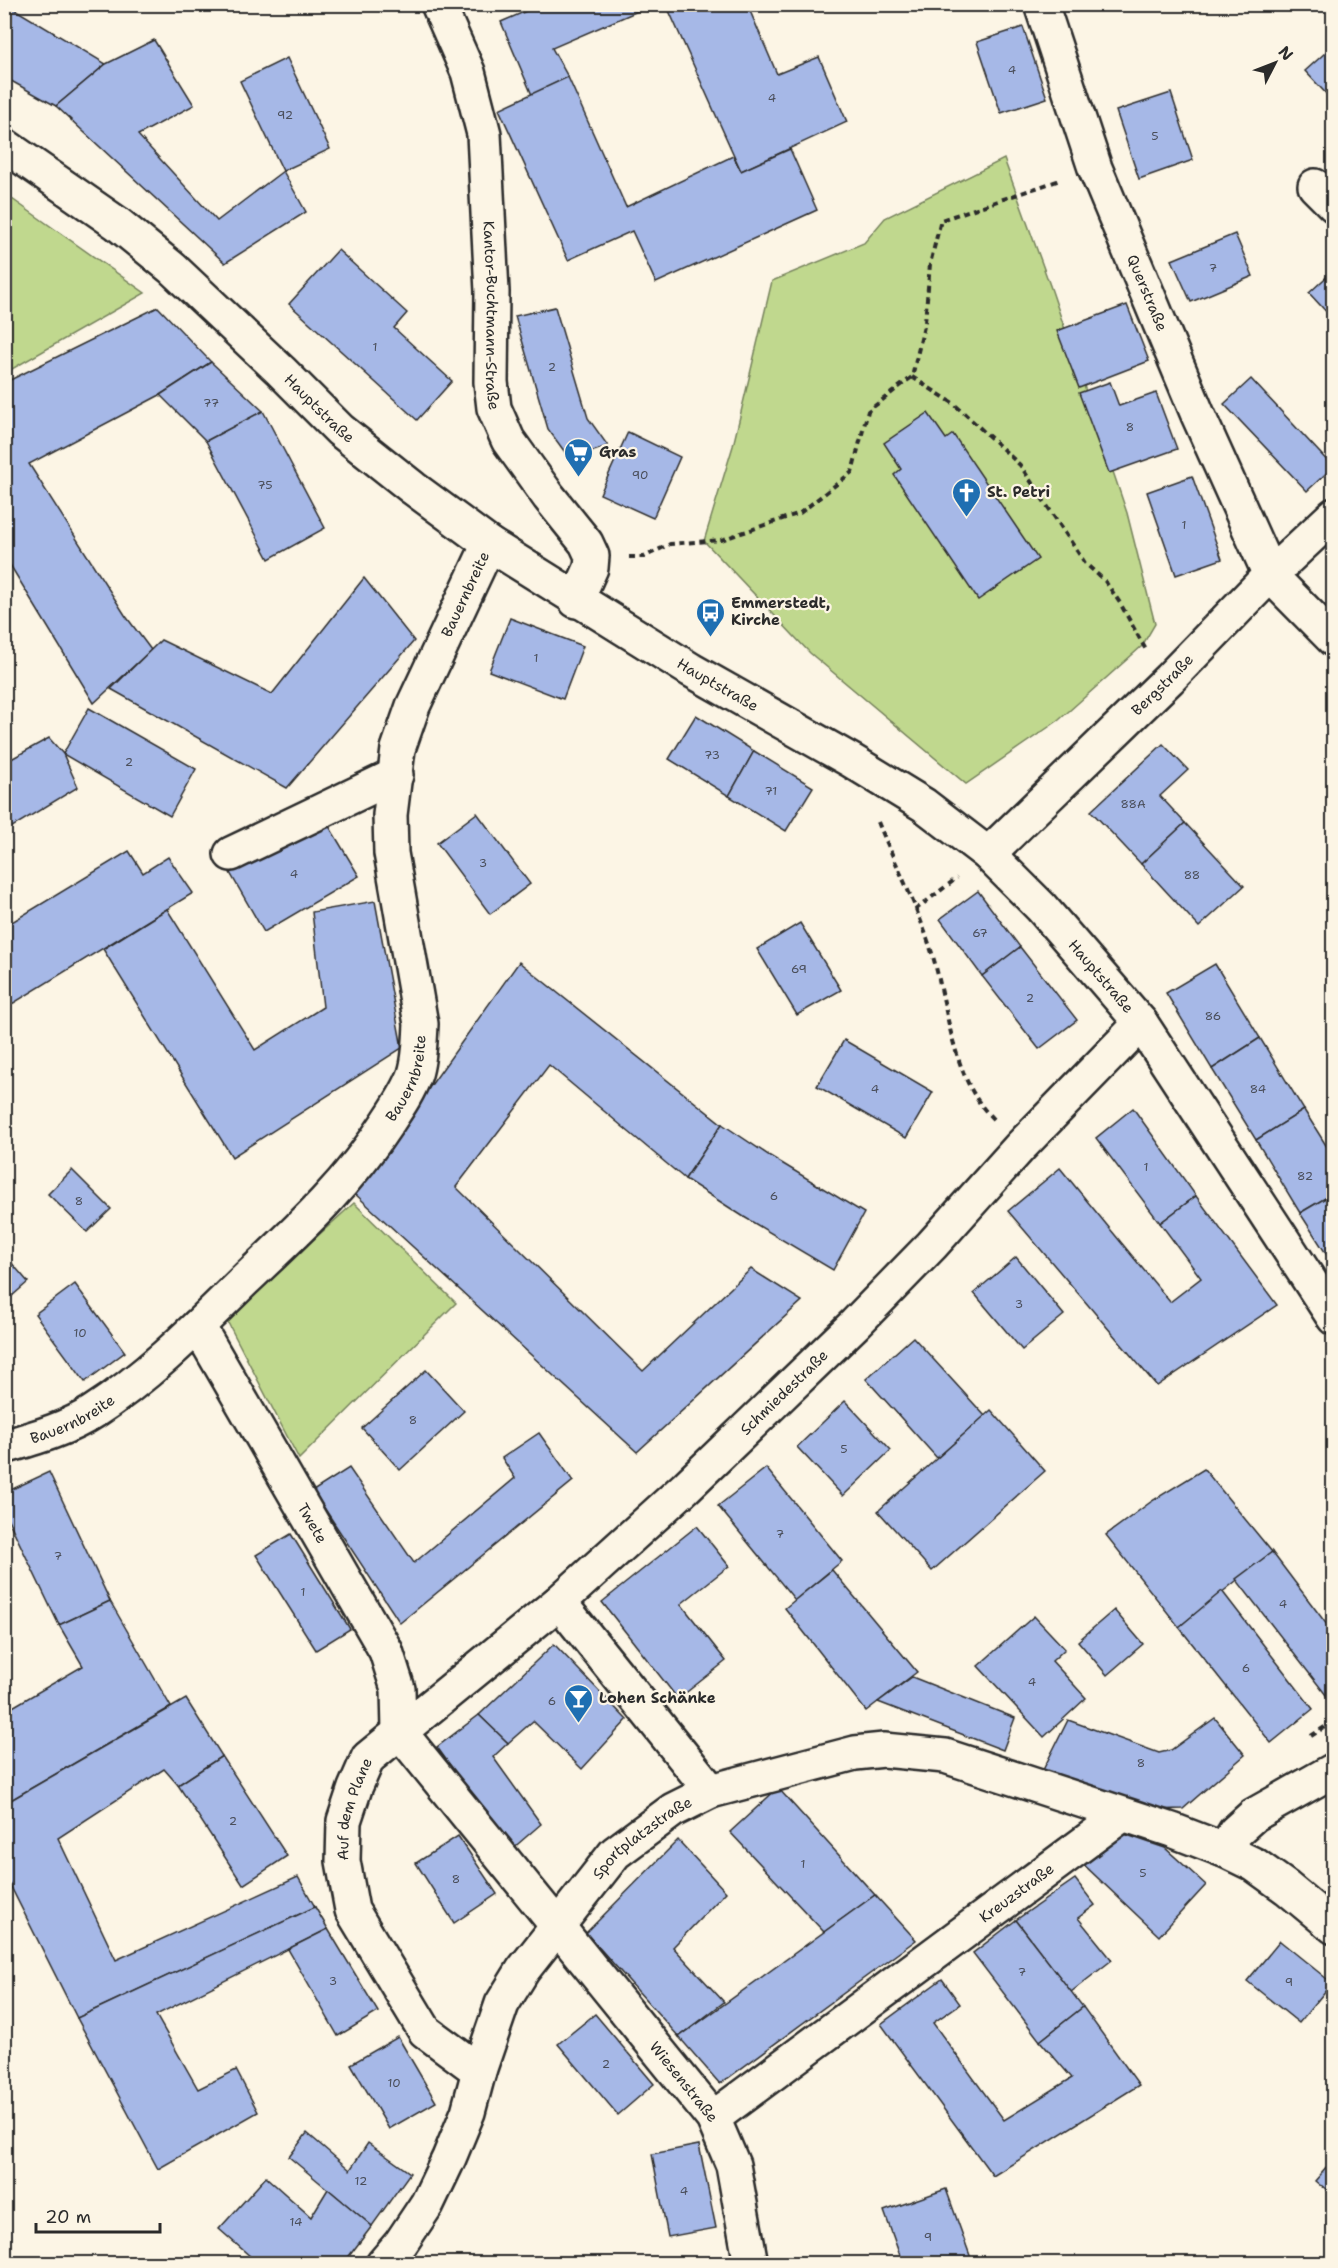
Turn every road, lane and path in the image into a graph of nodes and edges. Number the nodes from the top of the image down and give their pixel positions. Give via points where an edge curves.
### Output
1 (438, 4) edge
2 (1041, 4) edge
3 (4, 145) edge
4 (1095, 168) junction
5 (912, 377) junction
6 (1334, 515) edge
7 (489, 544) junction
8 (592, 556) junction
9 (1270, 575) junction
10 (576, 601) junction
11 (1334, 640) edge
12 (1169, 679) junction
13 (396, 776) junction
14 (875, 814) dead end
15 (231, 854) dead end
16 (988, 854) junction
17 (915, 910) junction
18 (1141, 1023) junction
19 (1020, 1147) junction
20 (1334, 1318) edge
21 (198, 1326) junction
22 (4, 1447) edge
23 (559, 1602) junction
24 (399, 1731) junction
25 (1334, 1770) edge
26 (711, 1791) junction
27 (1122, 1815) junction
28 (1224, 1850) junction
29 (558, 1927) junction
30 (1334, 1927) edge
31 (479, 2071) junction
32 (712, 2118) junction
33 (383, 2264) edge
34 (751, 2264) edge

1 - 8 street, Kantor-Buchtmann-Straße via 468,72 484,134 494,408 508,440
2 - 4 street, Querstraße
3 - 7 street, Hauptstraße via 118,224 171,268 340,430
4 - 5 path via 941,220
4 - 9 street, Querstraße via 1198,416
5 - 8 path via 868,411 852,472 800,513 721,540 670,544 644,557
5 - 12 path via 953,403 1020,465 1085,563 1105,581 1142,646
6 - 9 street, Bergstraße
7 - 10 street, Hauptstraße
7 - 13 street, Bauernbreite via 413,706 398,749
8 - 10 street via 591,568
9 - 11 street
9 - 12 street, Bergstraße
10 - 16 street, Hauptstraße via 924,805
12 - 16 street, Bergstraße
13 - 15 street
13 - 21 street, Bauernbreite via 390,815 391,853 421,1024 414,1075 400,1104 348,1179
14 - 17 path
16 - 17 path
16 - 18 street, Hauptstraße via 1041,907
17 - 19 path via 931,948 963,1073 983,1109
18 - 19 street, Schmiedestraße
18 - 20 street, Hauptstraße
19 - 23 street, Schmiedestraße via 855,1324 685,1488
21 - 22 street, Bauernbreite via 131,1386 91,1413
21 - 24 street, Twete via 386,1651 398,1689
23 - 24 street, Schmiedestraße
23 - 26 street
24 - 29 street
24 - 31 street, Auf dem Plane via 368,1758 344,1821 343,1861 352,1910 425,2031
25 - 28 street via 1254,1815 1235,1832
26 - 27 street, Sportplatzstraße via 855,1753 912,1751 945,1756
26 - 29 street, Sportplatzstraße via 673,1810 615,1853
27 - 28 street
27 - 32 street, Kreuzstraße
28 - 30 street via 1255,1865
29 - 31 street, Sportplatzstraße via 523,1970 502,2004
29 - 32 street, Wiesenstraße
31 - 33 street, Sportplatzstraße via 468,2112 427,2204
32 - 34 street, Wiesenstraße via 733,2165

